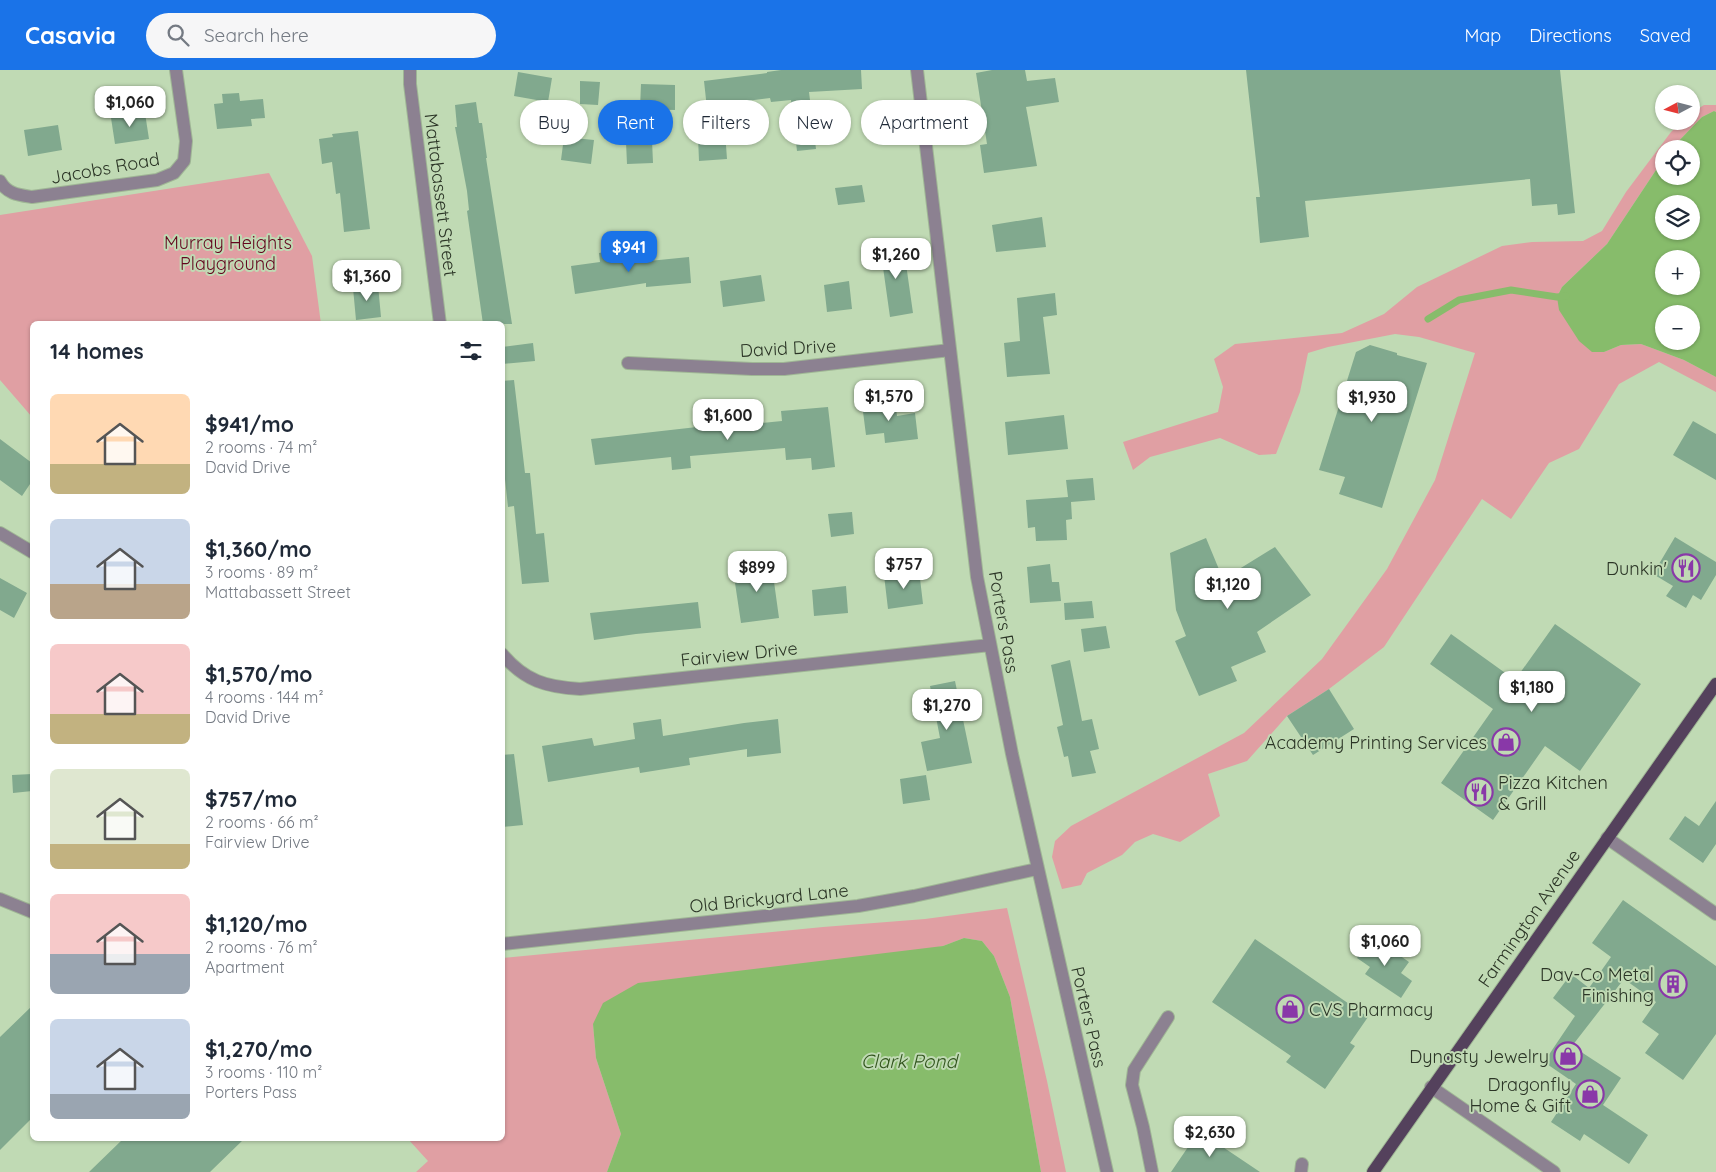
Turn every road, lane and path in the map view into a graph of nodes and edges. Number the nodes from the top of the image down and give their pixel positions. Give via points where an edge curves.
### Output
1 (176, 70) edge
2 (410, 70) edge
3 (917, 70) edge
4 (0, 182) edge
5 (440, 321) edge
6 (950, 350) junction
7 (628, 363) dead end
8 (0, 533) edge
9 (30, 551) edge
10 (990, 646) junction
11 (505, 657) edge
12 (1716, 684) edge
13 (1607, 838) junction
14 (1037, 869) junction
15 (0, 899) edge
16 (30, 911) edge
17 (1716, 914) edge
18 (505, 944) edge
19 (1168, 1017) dead end
20 (1431, 1087) junction
21 (1107, 1172) edge
22 (1152, 1172) edge
23 (1373, 1172) edge
24 (1554, 1172) edge

1 - 4 street, Jacobs Road via 186,141 184,160 174,173 157,180 32,197 14,195
2 - 5 street, Mattabassett Street
3 - 6 street, Porters Pass
6 - 7 street, David Drive via 784,369
6 - 10 street, Porters Pass via 977,577
8 - 9 street
10 - 11 street, Fairview Drive via 580,688 557,688 536,681
10 - 14 street, Porters Pass
12 - 13 main road, Farmington Avenue
13 - 17 street
13 - 20 main road, Farmington Avenue
14 - 18 street, Old Brickyard Lane via 858,906
14 - 21 street, Porters Pass
15 - 16 street
19 - 22 street via 1134,1070 1132,1085
20 - 23 main road, Farmington Avenue
20 - 24 street

